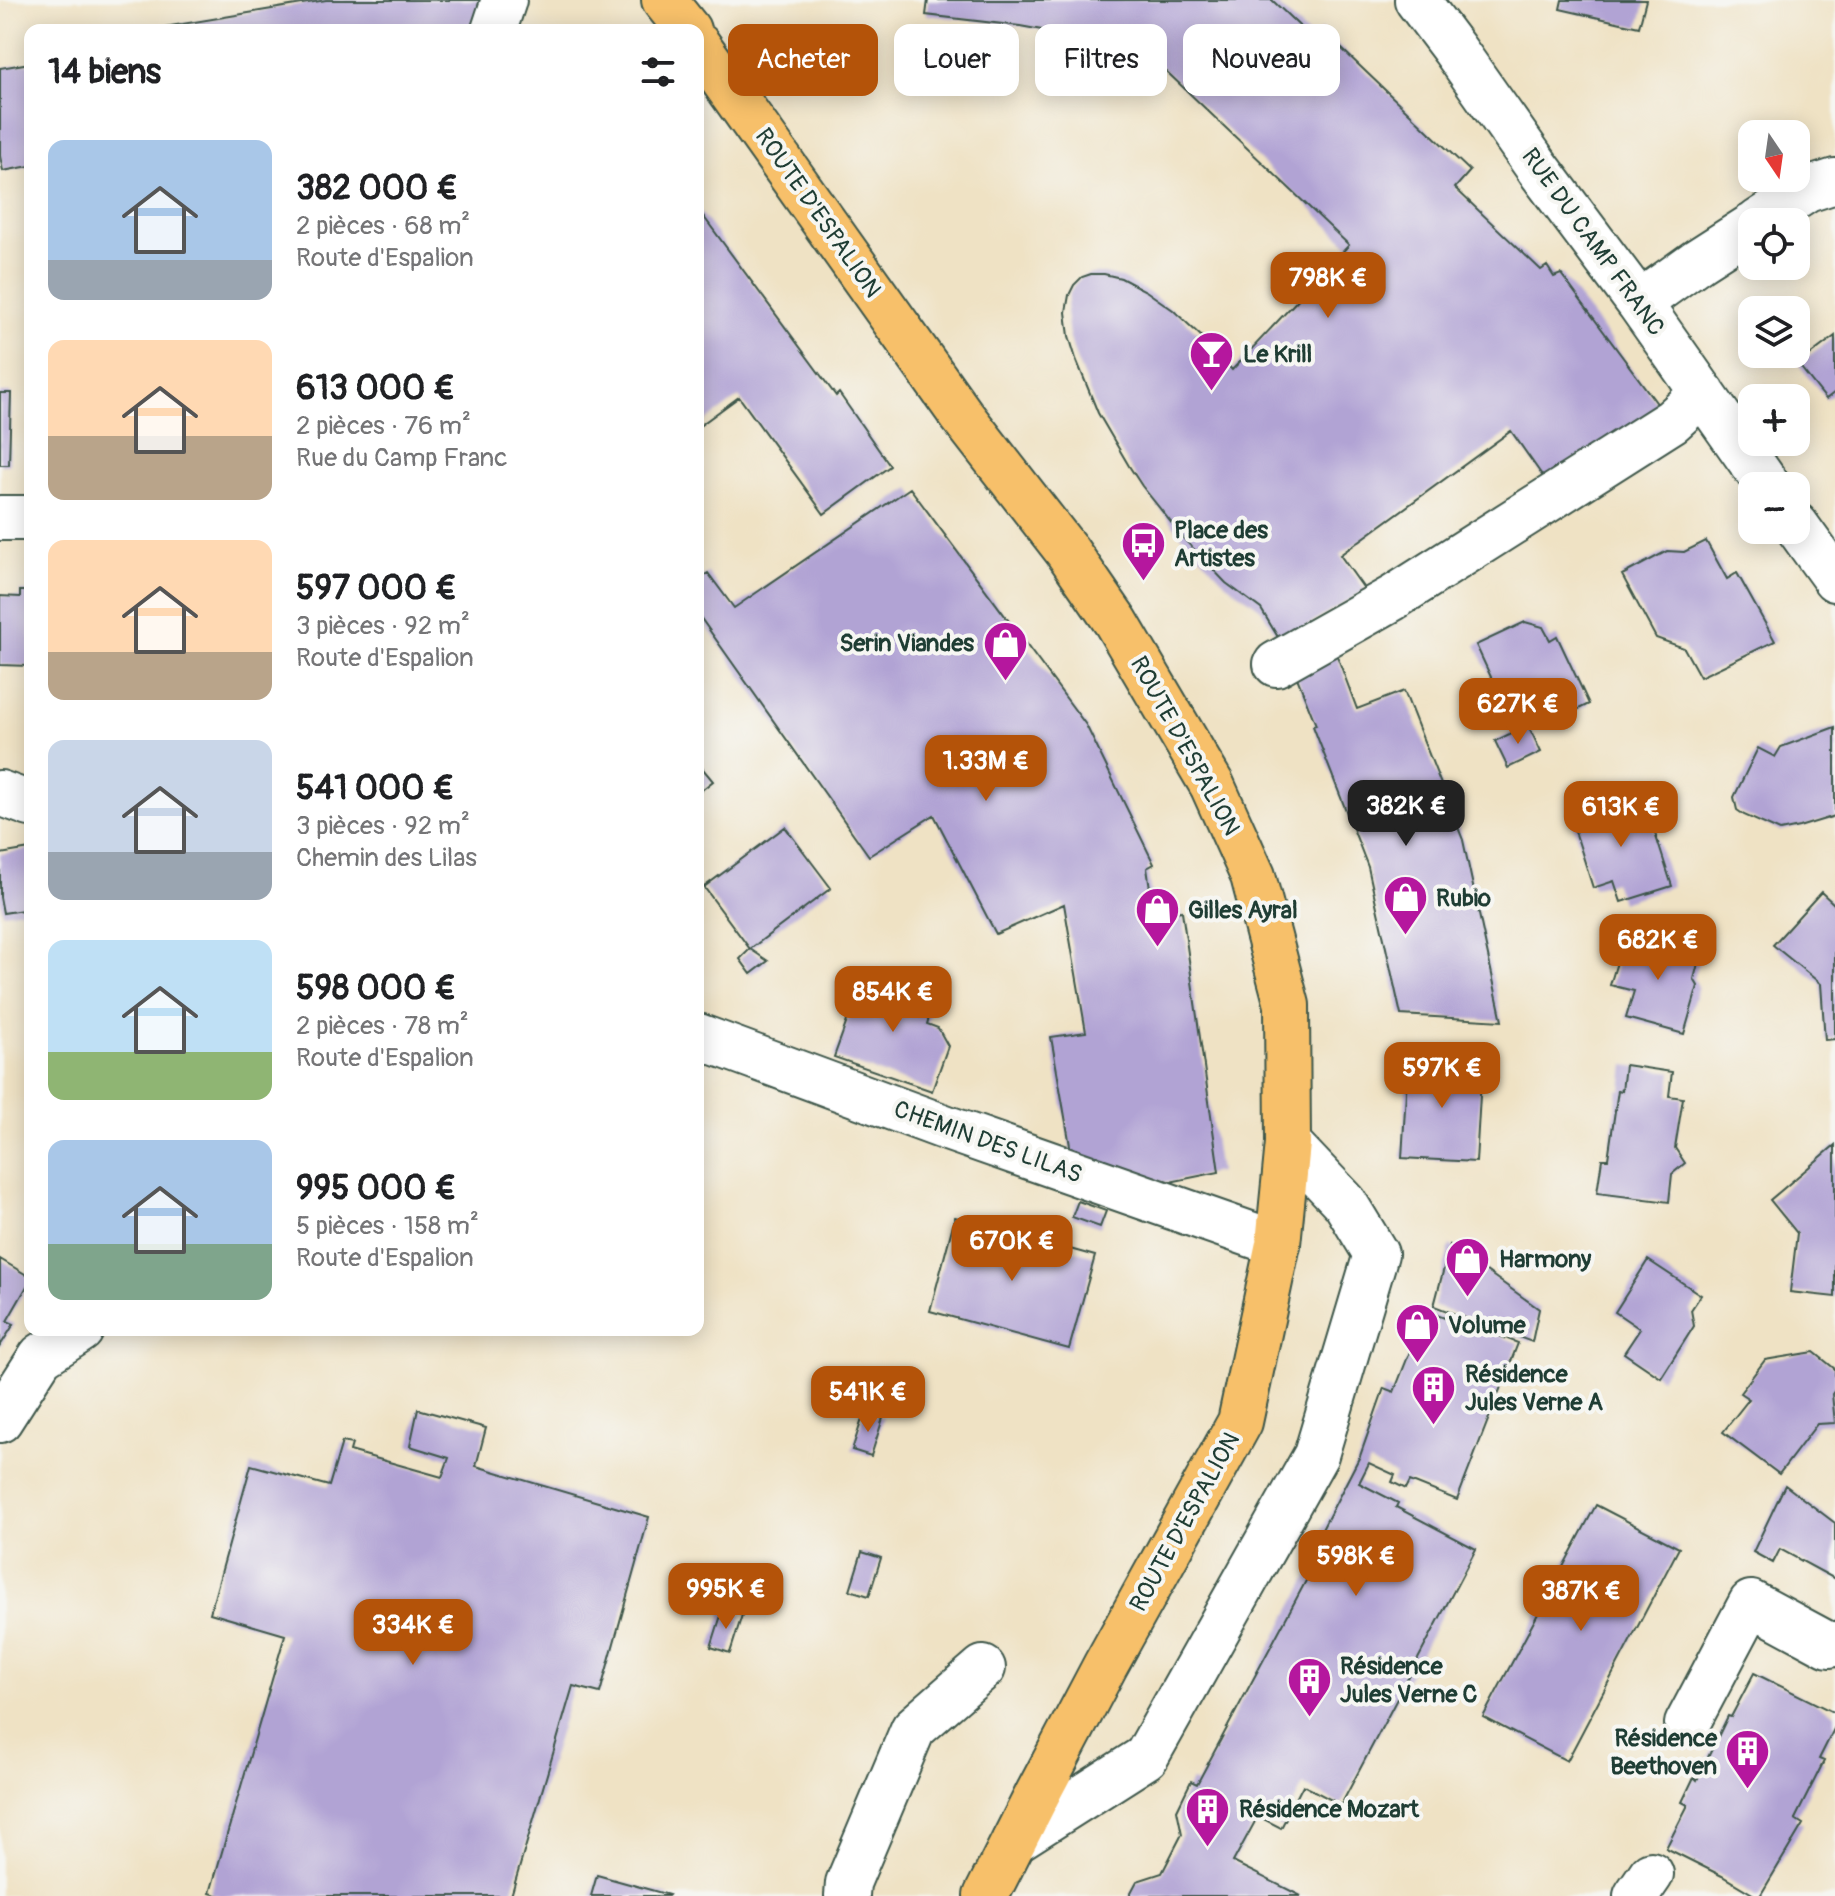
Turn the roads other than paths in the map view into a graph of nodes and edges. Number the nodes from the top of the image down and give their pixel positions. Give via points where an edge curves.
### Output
1 (504, 0) edge
2 (664, 0) edge
3 (1417, 0) edge
4 (496, 24) edge
5 (683, 24) edge
6 (704, 53) edge
7 (1835, 181) edge
8 (1779, 208) edge
9 (1738, 235) edge
10 (1639, 303) junction
11 (1703, 393) junction
12 (1758, 472) edge
13 (0, 518) edge
14 (24, 518) edge
15 (1810, 544) edge
16 (1835, 579) edge
17 (1276, 664) dead end
18 (0, 793) edge
19 (24, 802) edge
20 (704, 1038) edge
21 (1288, 1143) junction
22 (1278, 1244) junction
23 (72, 1336) edge
24 (0, 1420) edge
25 (1835, 1644) edge
26 (983, 1668) dead end
27 (1687, 1724) dead end
28 (1014, 1841) junction
29 (847, 1896) edge
30 (986, 1896) edge

1 - 4 street
2 - 5 main road
3 - 10 street, RUE DU CAMP FRANC
6 - 21 main road, ROUTE D'ESPALION via 1116,622 1212,785 1253,876 1287,1005
7 - 8 street via 1807,190
9 - 10 street
10 - 11 street, RUE DU CAMP FRANC
11 - 12 street, RUE DU CAMP FRANC
11 - 17 street via 1672,421 1393,598
13 - 14 street
15 - 16 street
18 - 19 street
20 - 22 street, CHEMIN DES LILAS
21 - 22 main road, ROUTE D'ESPALION
21 - 28 street via 1345,1203 1376,1254 1316,1455 1146,1757
22 - 28 main road, ROUTE D'ESPALION via 1240,1422
23 - 24 street via 41,1356
25 - 27 street via 1751,1603
26 - 29 street via 913,1729
28 - 30 main road, ROUTE D'ESPALION

